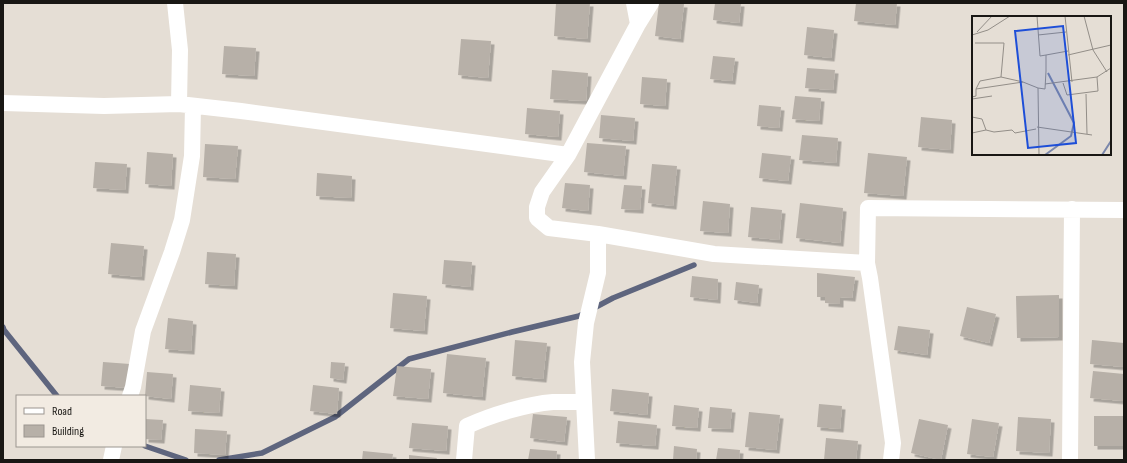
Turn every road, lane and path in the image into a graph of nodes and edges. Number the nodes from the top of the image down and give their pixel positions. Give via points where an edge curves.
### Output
1 (175, 3) edge
2 (634, 3) edge
3 (651, 3) edge
4 (638, 24) junction
5 (3, 103) edge
6 (186, 105) junction
7 (568, 155) junction
8 (1072, 209) junction
9 (1124, 210) edge
10 (598, 234) junction
11 (867, 263) junction
12 (130, 395) edge
13 (584, 402) junction
14 (464, 460) edge
15 (587, 460) edge
16 (892, 460) edge
17 (1070, 460) edge

1 - 6 street
2 - 4 street
3 - 4 street
4 - 7 street
5 - 6 street
6 - 7 street
6 - 12 street via 192,156 182,220 144,331
7 - 10 street via 542,192 536,207 536,218 549,228
8 - 9 street
8 - 11 street via 868,208
8 - 17 street
10 - 11 street via 714,254
10 - 13 street via 598,273 586,323 582,362
11 - 16 street via 893,443
13 - 14 street via 552,402 531,406 485,418 467,426
13 - 15 street

